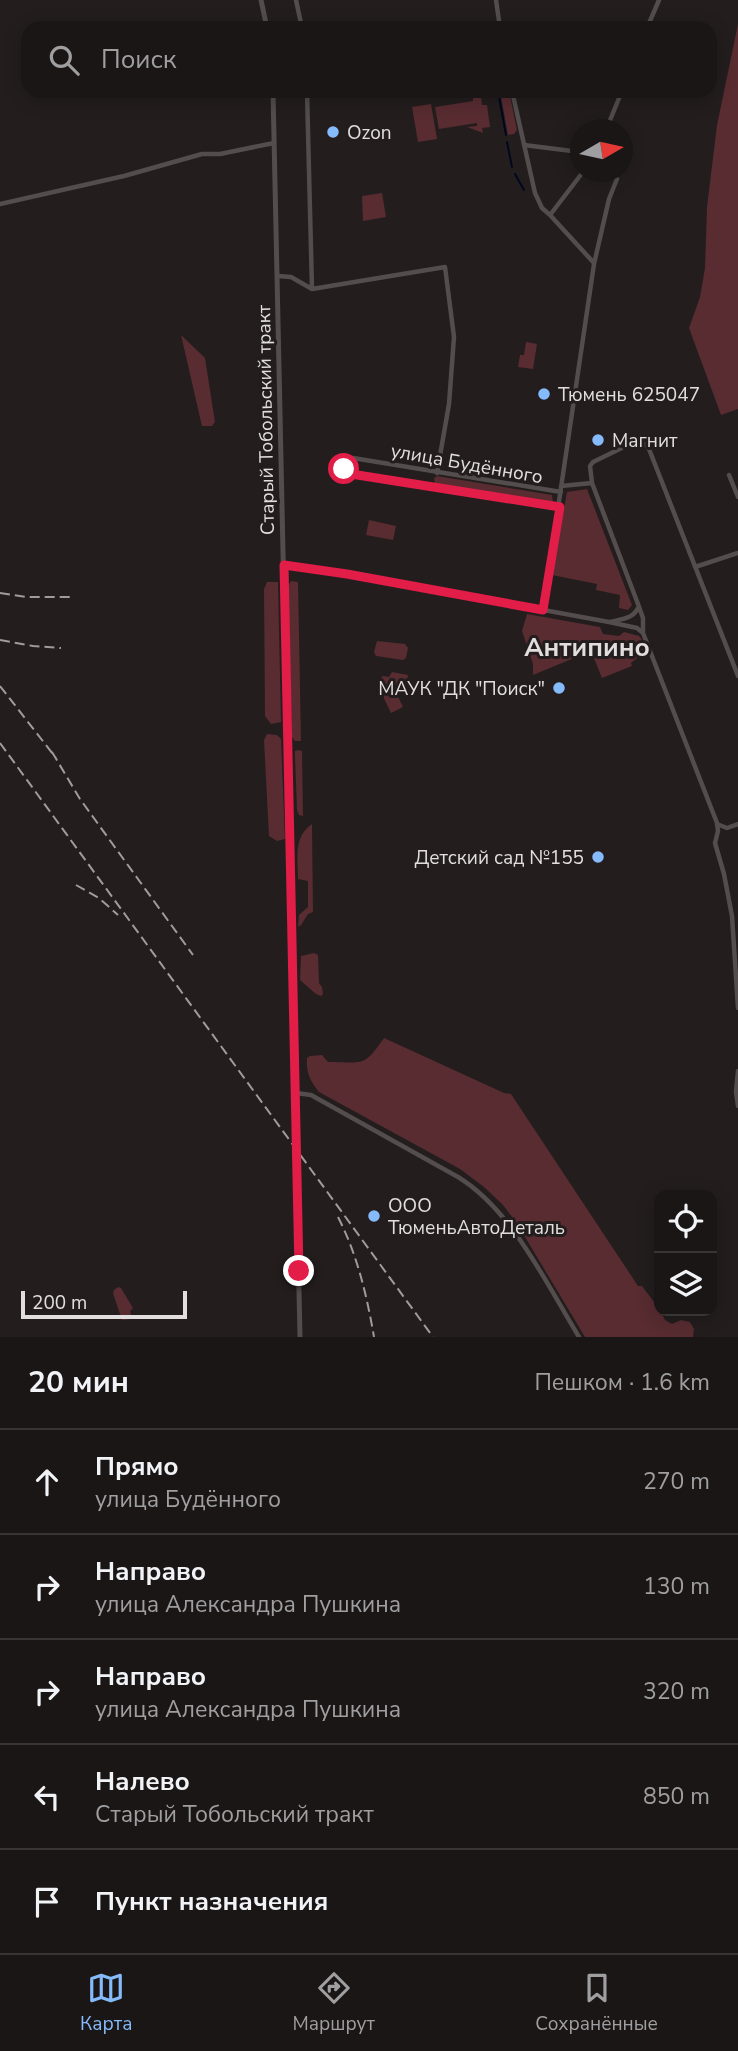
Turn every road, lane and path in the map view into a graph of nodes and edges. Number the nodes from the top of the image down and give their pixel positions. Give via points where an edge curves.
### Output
1 (261, 0) edge
2 (296, 0) edge
3 (496, 0) edge
4 (659, 0) edge
5 (266, 21) edge
6 (300, 21) edge
7 (499, 21) edge
8 (650, 21) edge
9 (273, 98) edge
10 (307, 98) edge
11 (514, 98) edge
12 (619, 98) edge
13 (611, 119) edge
14 (274, 143) junction
15 (524, 145) junction
16 (570, 151) edge
17 (575, 182) edge
18 (616, 182) edge
19 (0, 204) edge
20 (550, 215) junction
21 (594, 264) junction
22 (278, 276) junction
23 (312, 289) junction
24 (437, 473) junction
25 (729, 475) dead end
26 (592, 483) junction
27 (561, 489) junction
28 (738, 497) edge
29 (560, 507) junction
30 (738, 553) edge
31 (284, 565) junction
32 (695, 566) junction
33 (638, 604) junction
34 (543, 610) junction
35 (609, 622) junction
36 (643, 633) junction
37 (738, 676) edge
38 (717, 823) junction
39 (738, 824) edge
40 (735, 917) edge
41 (738, 1008) edge
42 (738, 1071) edge
43 (296, 1093) junction
44 (738, 1106) edge
45 (300, 1337) edge
46 (579, 1337) edge

1 - 5 street
2 - 6 street
3 - 7 street
4 - 8 street
9 - 14 street, Старый Тобольский тракт
10 - 23 street
11 - 15 street
12 - 13 street
14 - 19 street via 202,154
14 - 22 street, Старый Тобольский тракт
15 - 16 street
15 - 20 street via 535,193
17 - 20 street
18 - 21 street
20 - 21 street
21 - 27 street
22 - 23 street via 291,277
22 - 31 street, Старый Тобольский тракт
23 - 24 street via 446,267 454,337
24 - 27 street, улица Будённого
24 - 29 street, улица Будённого via 353,458 344,465 351,474
25 - 28 street
26 - 27 street, улица Будённого
26 - 32 street via 593,462 634,442 645,444
26 - 33 street
27 - 29 street
29 - 34 street
30 - 32 street
31 - 34 street
31 - 43 street, Старый Тобольский тракт
32 - 37 street
33 - 35 street via 634,614
33 - 36 street
34 - 35 street
35 - 36 street
36 - 38 street
38 - 39 street via 727,828
38 - 40 street via 715,843
40 - 41 street
42 - 44 street
43 - 45 street, Старый Тобольский тракт
43 - 46 street via 311,1095 479,1191 516,1234

